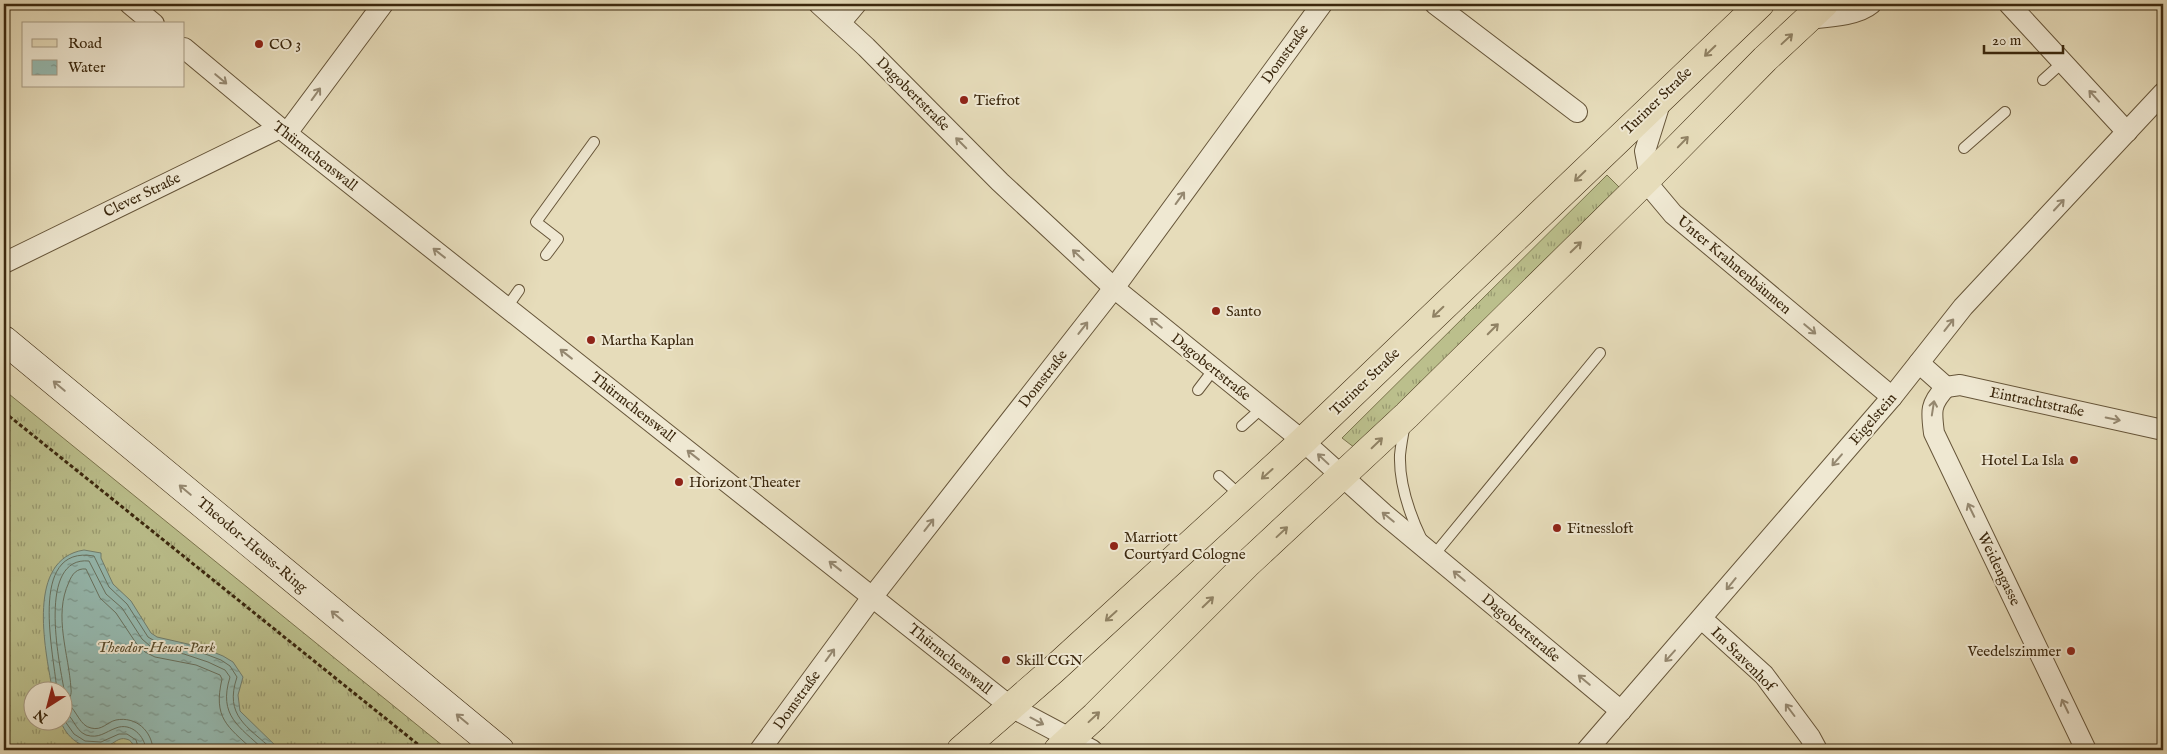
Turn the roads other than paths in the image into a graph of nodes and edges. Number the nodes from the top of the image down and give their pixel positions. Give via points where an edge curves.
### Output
1 (130, 4) edge
2 (383, 4) edge
3 (819, 4) edge
4 (856, 4) edge
5 (1322, 4) edge
6 (1435, 4) edge
7 (1760, 4) edge
8 (1871, 4) edge
9 (2010, 4) edge
10 (1816, 11) edge
11 (152, 22) edge
12 (840, 23) junction
13 (185, 49) edge
14 (2063, 62) junction
15 (2042, 80) dead end
16 (2163, 93) edge
17 (1661, 97) junction
18 (1578, 112) dead end
19 (2005, 112) dead end
20 (283, 131) junction
21 (2127, 132) junction
22 (594, 142) dead end
23 (1964, 148) dead end
24 (1649, 177) junction
25 (546, 255) dead end
26 (4, 263) edge
27 (1114, 288) junction
28 (520, 290) dead end
29 (507, 307) junction
30 (4, 340) edge
31 (1600, 353) dead end
32 (1919, 363) junction
33 (1214, 369) junction
34 (1946, 387) junction
35 (1198, 390) dead end
36 (1892, 398) junction
37 (1262, 408) junction
38 (1407, 415) junction
39 (1242, 426) dead end
40 (2163, 430) edge
41 (1303, 441) junction
42 (1219, 476) dead end
43 (1342, 477) junction
44 (1242, 497) junction
45 (1430, 551) junction
46 (873, 596) junction
47 (1702, 619) junction
48 (1011, 707) junction
49 (1621, 711) junction
50 (1074, 746) edge
51 (500, 750) edge
52 (760, 750) edge
53 (961, 750) edge
54 (1587, 750) edge
55 (1817, 750) edge
56 (2086, 750) edge

1 - 11 street
20 -> 2 street
3 - 12 street, Dagobertstraße
4 - 12 street
27 -> 5 street, Domstraße
6 - 18 street
7 -> 17 main road, Turiner Straße
8 - 10 street via 1838,16
9 - 14 street
24 -> 10 main road
27 -> 12 street, Dagobertstraße via 1000,182
13 -> 20 street, Thürmchenswall
14 - 15 lane
21 -> 14 street
16 - 21 street, Eigelstein
17 - 24 street, Unter Krahnenbäumen via 1645,151
17 -> 41 main road, Turiner Straße
19 - 23 lane
20 - 26 street, Clever Straße
29 -> 20 street, Thürmchenswall
32 -> 21 street, Eigelstein via 1963,307
22 - 25 lane via 536,222 558,238
24 -> 36 street, Unter Krahnenbäumen via 1652,189 1673,214
38 -> 24 main road
33 -> 27 street, Dagobertstraße
46 -> 27 street, Domstraße
28 - 29 lane
46 -> 29 street, Thürmchenswall
51 -> 30 main road, Theodor-Heuss-Ring
31 - 45 lane
32 - 34 street
32 - 36 street, Eigelstein
33 - 35 lane
33 - 37 street, Dagobertstraße
34 -> 40 street, Eintrachtstraße via 1960,385
56 -> 34 street, Weidengasse via 1934,433 1931,416 1934,399
36 -> 47 street, Eigelstein
37 - 39 lane
37 - 41 street, Dagobertstraße
43 -> 38 main road
38 - 45 lane via 1400,455 1403,478 1409,513
43 -> 41 street, Dagobertstraße
41 -> 44 main road, Turiner Straße
42 - 44 lane
45 -> 43 street, Dagobertstraße
50 -> 43 main road via 1246,565
44 -> 48 main road, Turiner Straße
49 -> 45 street, Dagobertstraße
46 - 48 street, Thürmchenswall
52 -> 46 street, Domstraße
47 -> 49 street, Eigelstein
55 -> 47 street, Im Stavenhof via 1764,675
48 -> 50 street, Thürmchenswall
48 - 53 main road, Turiner Straße
49 - 54 street, Eigelstein

